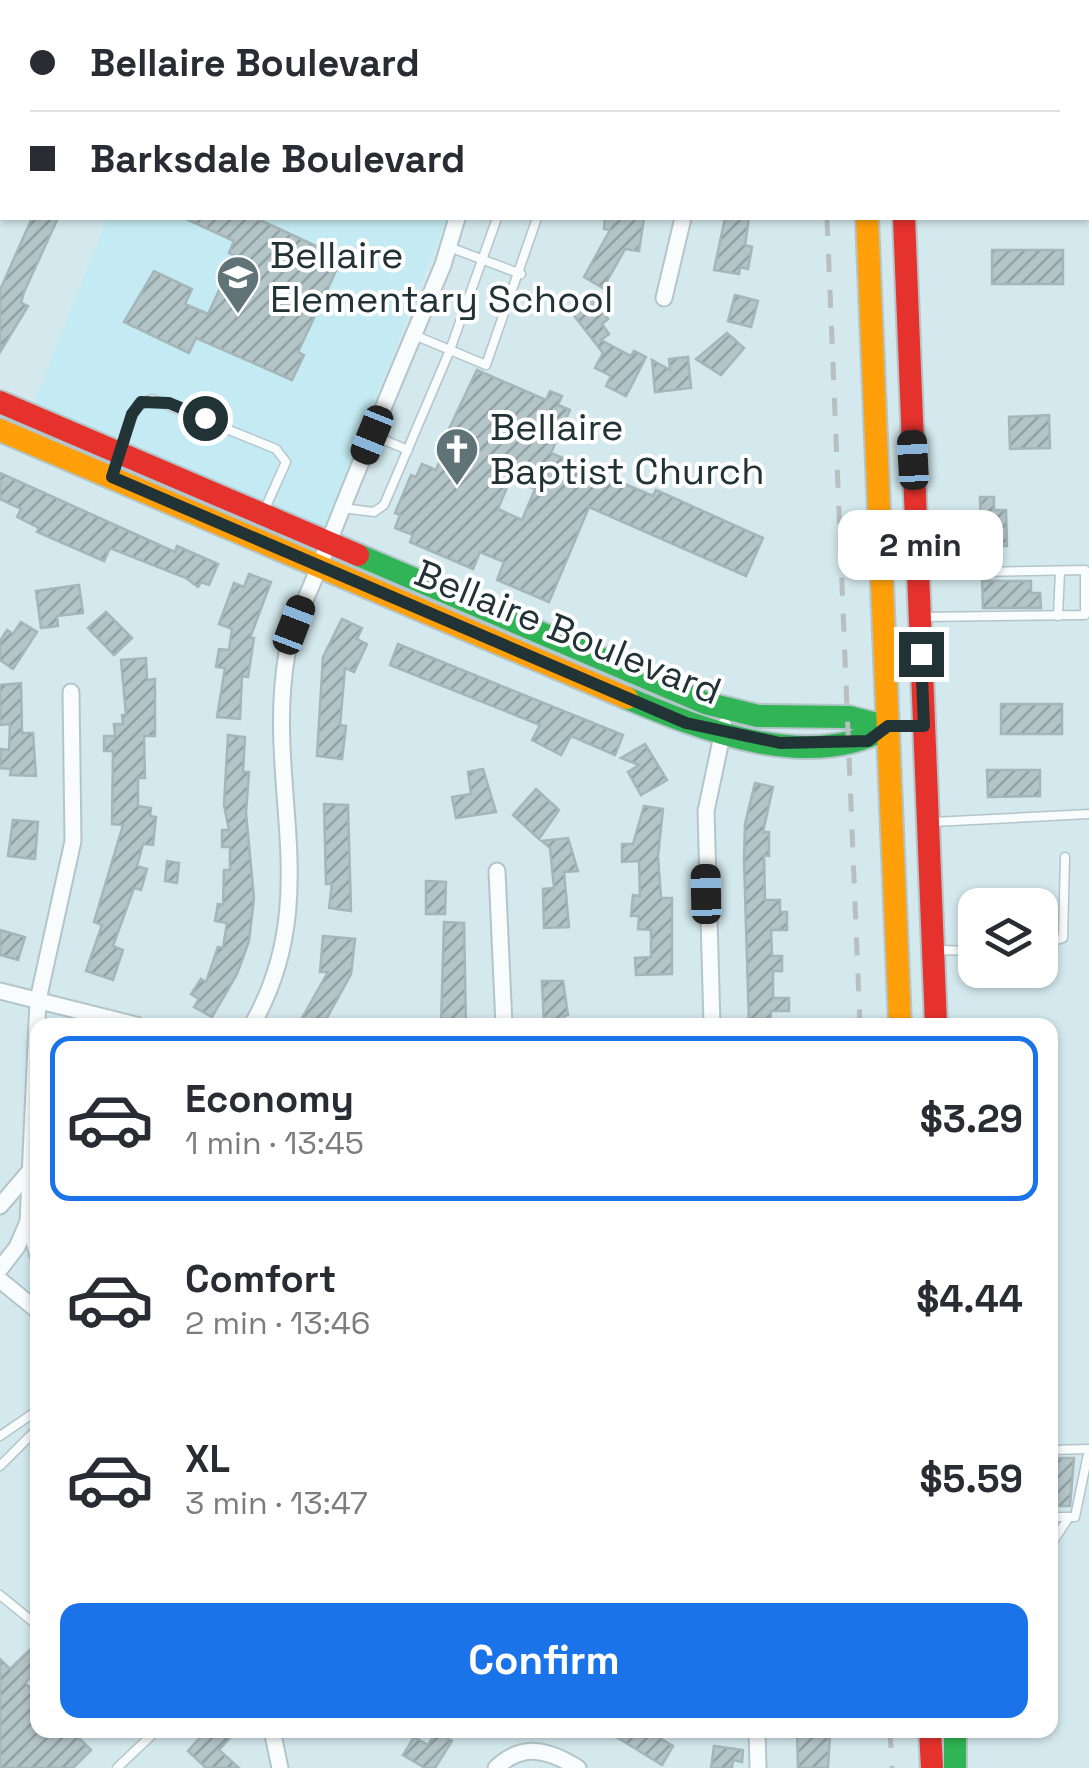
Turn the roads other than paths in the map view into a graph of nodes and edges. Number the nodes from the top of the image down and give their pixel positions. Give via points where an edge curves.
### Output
1 (456, 220) edge
2 (496, 220) edge
3 (536, 220) edge
4 (683, 220) edge
5 (868, 220) edge
6 (904, 220) edge
7 (449, 246) junction
8 (485, 260) junction
9 (521, 274) junction
10 (664, 298) dead end
11 (414, 335) junction
12 (450, 350) junction
13 (0, 402) edge
14 (0, 430) edge
15 (372, 435) junction
16 (408, 450) junction
17 (116, 466) junction
18 (342, 508) junction
19 (262, 515) junction
20 (327, 543) junction
21 (319, 567) junction
22 (1060, 571) junction
23 (918, 574) junction
24 (1058, 616) junction
25 (920, 618) junction
26 (527, 628) junction
27 (517, 651) junction
28 (610, 664) junction
29 (599, 686) junction
30 (72, 692) dead end
31 (725, 722) junction
32 (888, 726) junction
33 (924, 726) junction
34 (1089, 814) edge
35 (928, 823) junction
36 (1065, 857) dead end
37 (498, 872) dead end
38 (1058, 940) edge
39 (933, 950) junction
40 (958, 951) edge
41 (0, 991) edge
42 (38, 1000) junction
43 (37, 1018) edge
44 (109, 1018) edge
45 (256, 1018) edge
46 (504, 1018) edge
47 (712, 1018) edge
48 (900, 1018) edge
49 (936, 1018) edge
50 (30, 1153) edge
51 (29, 1172) junction
52 (0, 1206) edge
53 (28, 1222) junction
54 (30, 1229) edge
55 (0, 1269) edge
56 (0, 1280) edge
57 (30, 1304) edge
58 (30, 1415) edge
59 (0, 1436) edge
60 (30, 1436) edge
61 (1058, 1450) edge
62 (0, 1466) edge
63 (1058, 1516) edge
64 (1068, 1517) junction
65 (1058, 1533) edge
66 (0, 1595) edge
67 (30, 1619) edge
68 (149, 1738) edge
69 (274, 1738) edge
70 (757, 1738) edge
71 (931, 1750) edge
72 (955, 1750) edge
73 (117, 1768) edge
74 (280, 1768) edge
75 (496, 1768) edge
76 (578, 1768) edge
77 (758, 1768) edge

1 - 7 street
2 - 8 lane
3 - 9 lane
4 - 10 street
5 - 32 street
6 - 23 street
7 - 8 lane
7 - 11 street
8 - 9 lane
8 - 12 lane
9 - 12 lane via 486,365
11 - 12 lane
11 - 15 street
12 - 16 lane
13 - 17 street, Bellaire Boulevard
14 - 17 street, Bellaire Boulevard
15 - 16 lane
15 - 18 street
16 - 18 lane via 384,505 374,512
17 - 19 street, Bellaire Boulevard
17 - 19 lane via 141,402 169,403 282,456 286,462
17 - 21 street, Bellaire Boulevard
18 - 20 street
19 - 20 street, Bellaire Boulevard
20 - 21 street
20 - 26 street, Bellaire Boulevard
21 - 27 street, Bellaire Boulevard
21 - 45 street via 294,625 283,696 288,930
22 - 23 lane
22 - 24 lane
22 - 24 lane via 1085,570 1085,616
23 - 25 street
24 - 25 lane
25 - 33 street
26 - 27 street
26 - 28 street, Bellaire Boulevard
27 - 29 street, Bellaire Boulevard
28 - 29 street
28 - 31 street, Bellaire Boulevard
29 - 31 street, Bellaire Boulevard
30 - 42 street via 73,841
31 - 32 street, Bellaire Boulevard via 780,743 868,741
31 - 47 street via 706,810
32 - 33 street, Bellaire Boulevard
32 - 48 street
33 - 35 street
34 - 35 lane
35 - 39 street
36 - 38 lane
37 - 46 street
39 - 40 lane
39 - 49 street
41 - 42 street
42 - 43 street
42 - 44 street
50 - 51 street
51 - 52 street
51 - 53 street
53 - 54 street
53 - 55 street
56 - 57 street
58 - 59 lane
60 - 62 lane
61 - 64 lane via 1089,1449 1075,1516
63 - 64 lane
64 - 65 lane
66 - 67 lane
68 - 73 lane
69 - 74 street
70 - 77 street
71 - 72 street
75 - 76 street via 506,1758 538,1750

